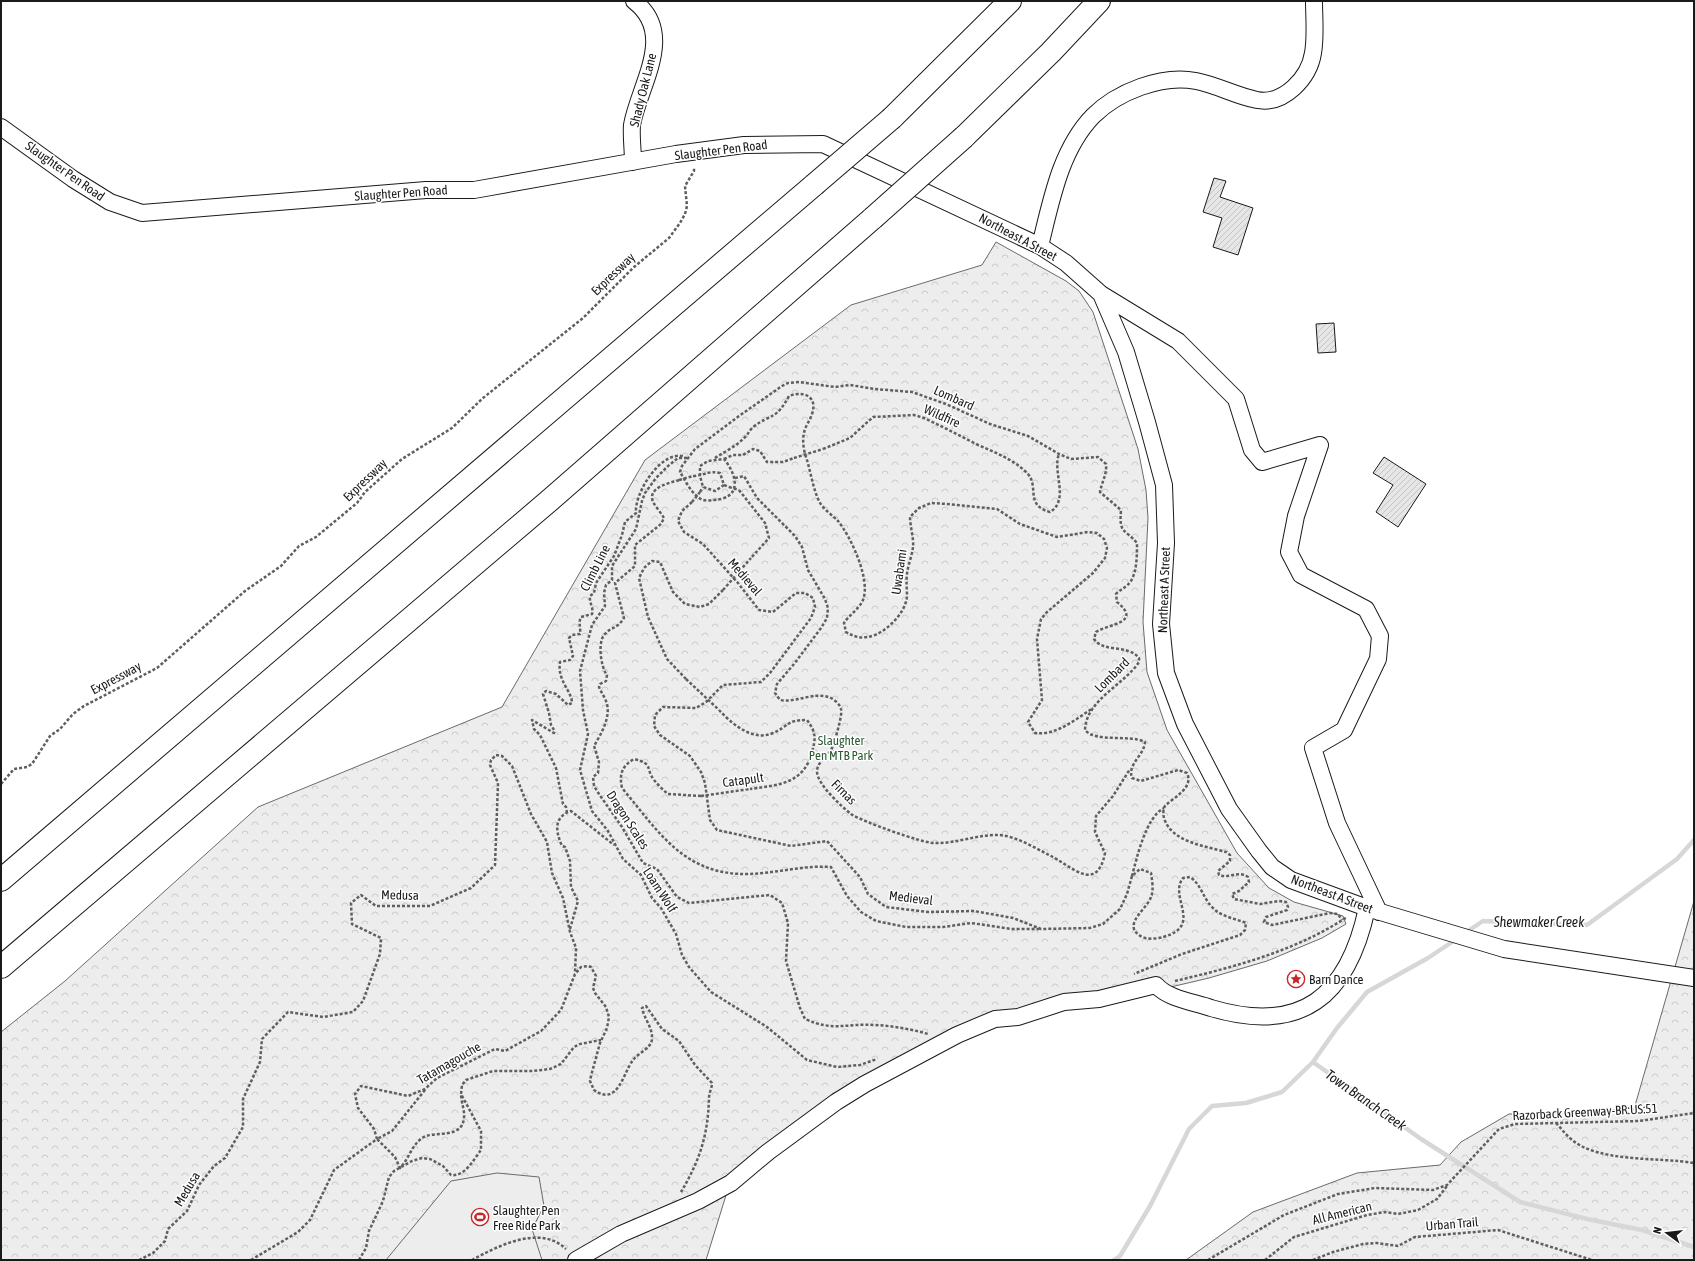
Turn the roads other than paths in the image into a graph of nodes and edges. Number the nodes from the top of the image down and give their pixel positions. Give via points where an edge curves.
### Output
1 (634, 1) edge
2 (1010, 1) edge
3 (1099, 1) edge
4 (1314, 1) edge
5 (1, 127) edge
6 (823, 144) joint
7 (633, 162) junction
8 (1040, 246) junction
9 (1100, 294) junction
10 (1, 880) edge
11 (1369, 909) junction
12 (1, 966) edge
13 (1694, 978) edge
14 (572, 1255) edge

1 - 7 street, Shady Oak Lane via 651,22 655,41 650,72 632,125
2 - 10 highway, bridge via 892,118
3 - 12 highway, bridge via 964,137 873,218 550,500
4 - 8 street via 1313,53 1303,77 1285,95 1269,101 1256,100 1195,81 1160,80 1124,94 1094,116 1070,149 1053,196
5 - 7 street, Slaughter Pen Road via 73,179 110,202 142,212 426,190 474,190
6 - 7 street, Slaughter Pen Road via 744,145
6 - 8 street, Northeast A Street
8 - 9 street, Northeast A Street via 1066,263
9 - 11 street, Northeast A Street via 1126,352 1164,485 1166,543 1161,624 1166,673 1185,724 1229,809 1272,867 1291,880
9 - 11 street via 1178,341 1236,399 1252,450 1262,462 1320,444 1296,516 1289,552 1301,575 1366,609 1380,636 1378,659 1344,730 1313,748
11 - 13 street, Northeast A Street via 1504,949
11 - 14 street via 1358,940 1340,977 1326,994 1298,1011 1268,1017 1239,1015 1169,995 1156,985 1099,999 1064,1002 1018,1017 995,1020 945,1041 865,1084 768,1152 731,1183 698,1201

